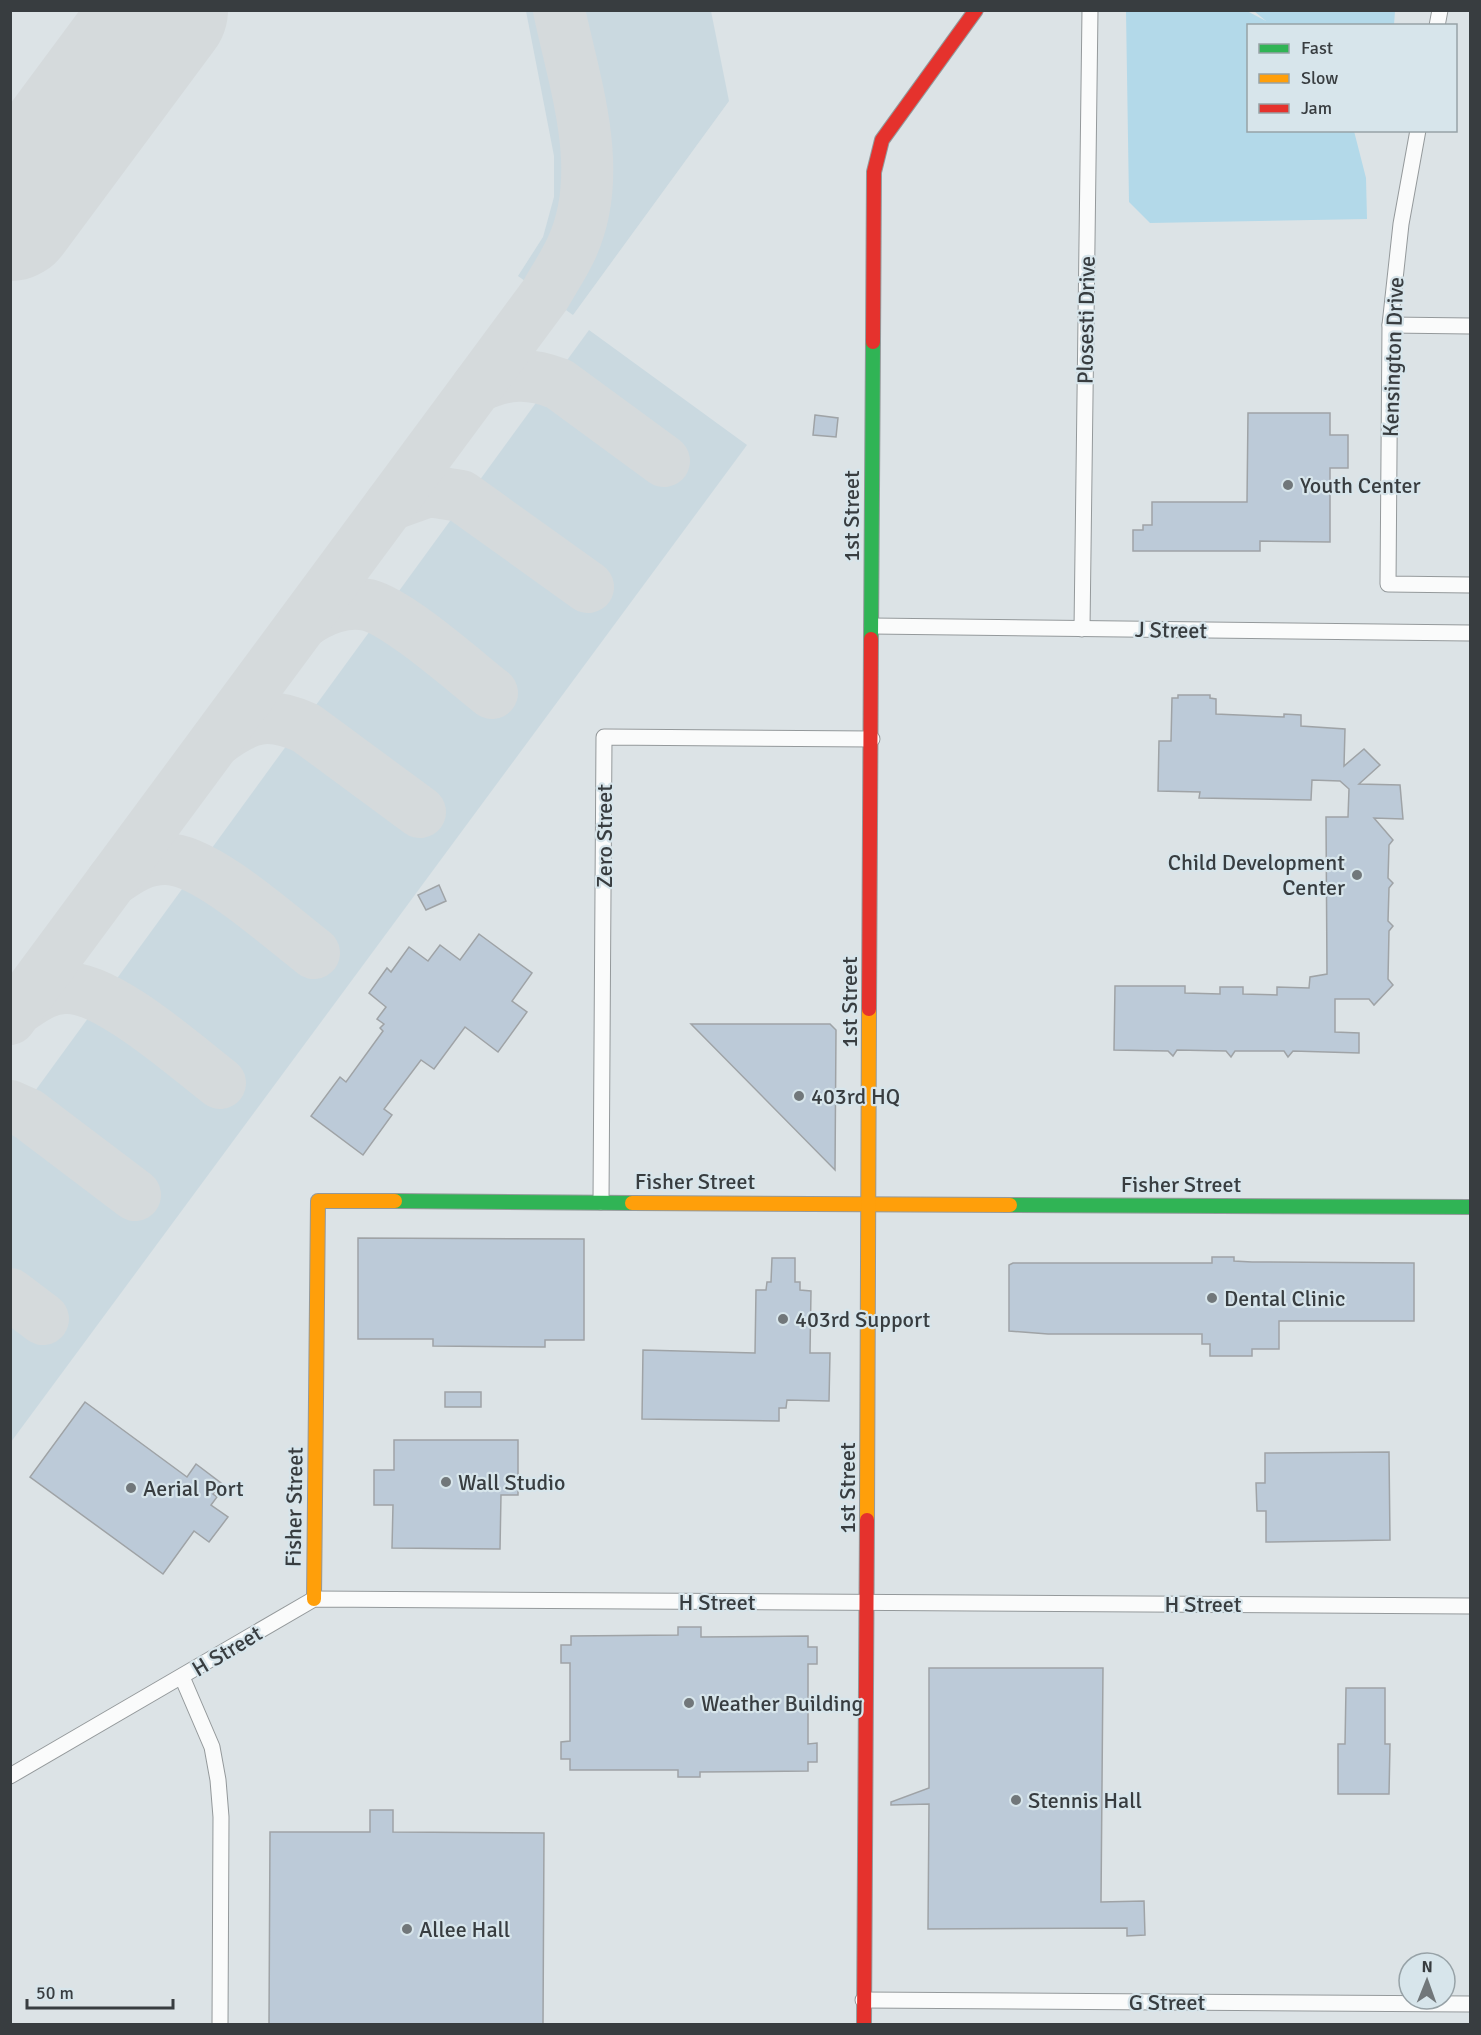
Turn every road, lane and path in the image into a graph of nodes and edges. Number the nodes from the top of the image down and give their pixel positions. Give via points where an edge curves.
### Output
1 (976, 10) edge
2 (1090, 10) edge
3 (1418, 132) edge
4 (1390, 325) junction
5 (1470, 326) edge
6 (1470, 585) edge
7 (872, 626) junction
8 (1082, 628) junction
9 (1470, 633) edge
10 (872, 739) junction
11 (601, 1202) junction
12 (868, 1203) junction
13 (1470, 1207) edge
14 (314, 1599) junction
15 (868, 1603) junction
16 (1470, 1605) edge
17 (182, 1677) junction
18 (10, 1776) edge
19 (863, 2000) junction
20 (1470, 2004) edge
21 (220, 2025) edge
22 (864, 2025) edge

1 - 7 street, 1st Street via 882,140 874,172
2 - 8 street, Plosesti Drive
3 - 4 street, Kensington Drive via 1401,224
4 - 5 street
4 - 6 street, Kensington Drive via 1388,584
7 - 8 street, J Street
7 - 10 street, 1st Street
8 - 9 street, J Street
10 - 11 street, Zero Street via 604,737
10 - 12 street, 1st Street
11 - 12 street, Fisher Street
11 - 14 street, Fisher Street via 318,1201
12 - 13 street, Fisher Street
12 - 15 street, 1st Street
14 - 15 street, H Street
14 - 17 street, H Street
15 - 16 street, H Street
15 - 19 street, 1st Street
17 - 18 street, H Street
17 - 21 street via 212,1747 218,1780
19 - 20 street, G Street
19 - 22 street, 1st Street

